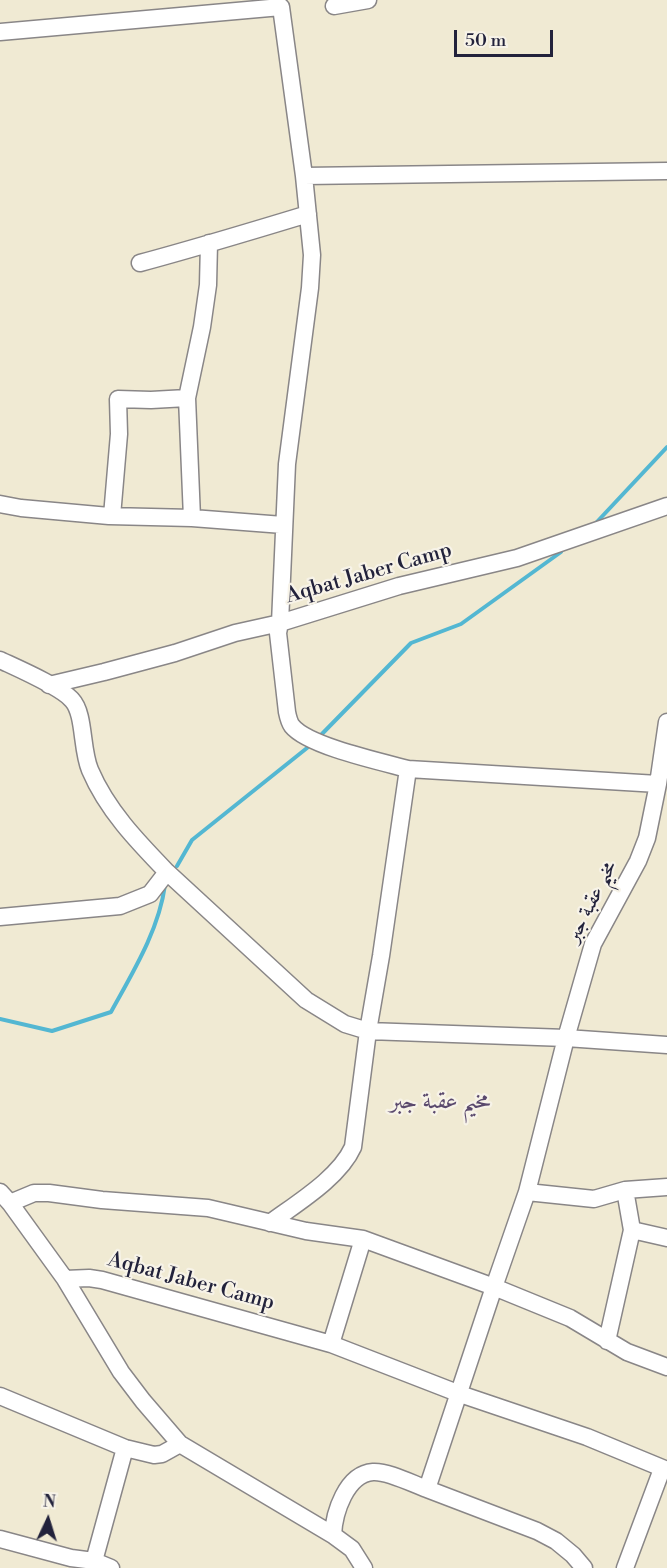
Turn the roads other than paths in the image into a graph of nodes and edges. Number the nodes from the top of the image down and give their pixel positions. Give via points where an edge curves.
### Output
1 (368, 0) edge
2 (334, 6) dead end
3 (0, 32) edge
4 (667, 171) edge
5 (304, 176) junction
6 (308, 214) junction
7 (209, 243) junction
8 (140, 263) dead end
9 (187, 398) junction
10 (0, 504) edge
11 (667, 506) edge
12 (112, 516) junction
13 (192, 518) junction
14 (283, 525) junction
15 (280, 623) junction
16 (0, 660) edge
17 (93, 675) junction
18 (49, 685) junction
19 (75, 704) junction
20 (667, 722) edge
21 (408, 770) junction
22 (658, 784) junction
23 (167, 872) junction
24 (0, 916) edge
25 (368, 1031) junction
26 (566, 1038) junction
27 (667, 1045) edge
28 (667, 1187) edge
29 (626, 1190) junction
30 (527, 1192) junction
31 (5, 1198) edge
32 (270, 1223) junction
33 (632, 1230) junction
34 (667, 1238) edge
35 (363, 1239) junction
36 (65, 1279) junction
37 (494, 1287) junction
38 (607, 1341) junction
39 (331, 1344) junction
40 (667, 1367) edge
41 (460, 1394) junction
42 (0, 1396) edge
43 (180, 1444) junction
44 (125, 1448) junction
45 (665, 1469) edge
46 (427, 1490) junction
47 (333, 1535) junction
48 (0, 1539) edge
49 (93, 1565) edge
50 (111, 1568) edge
51 (364, 1568) edge
52 (584, 1568) edge
53 (625, 1568) edge

1 - 2 street
3 - 5 street via 281,7
4 - 5 street
5 - 6 street
6 - 7 street
6 - 14 street via 310,288
7 - 8 street
7 - 9 street via 208,285
9 - 12 street via 118,399
9 - 13 street
10 - 12 street
11 - 15 street, Aqbat Jaber Camp via 517,558 399,586
12 - 13 street
13 - 14 street
14 - 15 street
15 - 17 street
15 - 21 street, Aqbat Jaber Camp via 291,724 331,748
16 - 18 street
17 - 18 street
17 - 19 street via 77,693
18 - 19 street
19 - 23 street via 84,754 105,799
20 - 22 street, مخيم عقبة جبر
21 - 22 street
21 - 25 street
22 - 26 street, مخيم عقبة جبر via 647,838 593,944
23 - 24 street via 150,894 120,906
23 - 25 street via 306,1000 345,1024
25 - 26 street
25 - 32 street via 349,1156 315,1189
26 - 27 street
26 - 30 street, مخيم عقبة جبر
28 - 29 street
29 - 30 street via 594,1199
29 - 33 street
30 - 37 street, مخيم عقبة جبر
31 - 32 street via 49,1193 208,1208
31 - 36 street
32 - 35 street
33 - 34 street
33 - 38 street
35 - 37 street
35 - 39 street
36 - 39 street, Aqbat Jaber Camp via 102,1280
36 - 43 street via 121,1372
37 - 38 street via 570,1318
37 - 41 street
38 - 40 street
39 - 41 street, Aqbat Jaber Camp
41 - 45 street, Aqbat Jaber Camp via 588,1437
41 - 46 street
42 - 44 street
43 - 44 street via 154,1455
43 - 47 street
44 - 49 street
45 - 53 street
46 - 47 street via 381,1472 364,1474 355,1480 338,1506
46 - 52 street via 537,1531 556,1541
47 - 51 street via 352,1549
48 - 49 street
49 - 50 street

